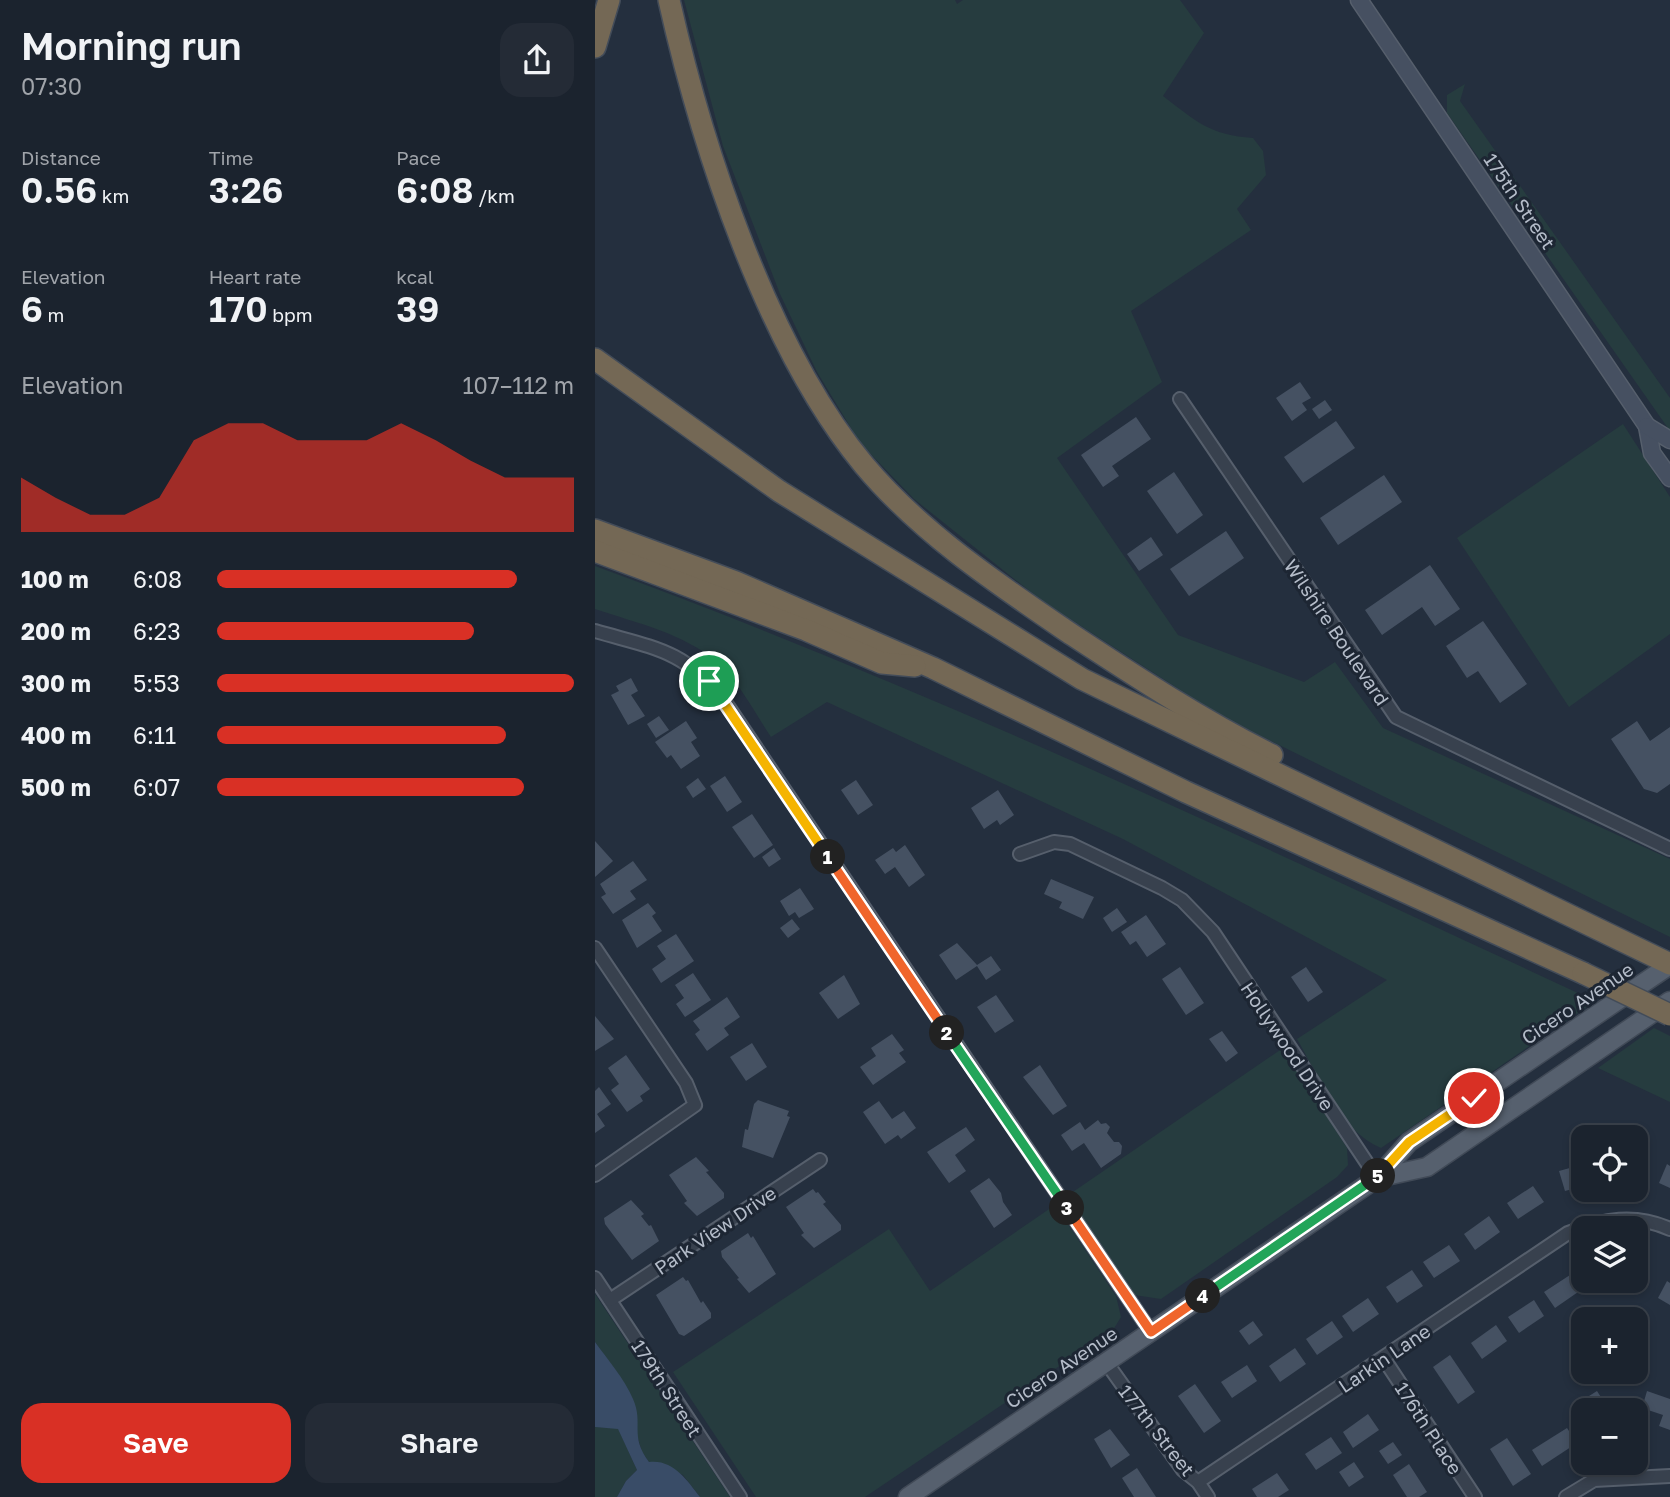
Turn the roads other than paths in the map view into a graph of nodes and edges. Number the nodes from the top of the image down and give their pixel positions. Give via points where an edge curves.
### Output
1 (609, 0) edge
2 (669, 0) edge
3 (1359, 0) edge
4 (595, 47) edge
5 (595, 359) edge
6 (1180, 399) dead end
7 (1647, 426) junction
8 (1670, 440) edge
9 (1670, 478) edge
10 (595, 530) edge
11 (595, 551) edge
12 (595, 631) edge
13 (933, 668) junction
14 (1670, 849) edge
15 (1020, 854) dead end
16 (1456, 860) junction
17 (595, 948) edge
18 (1670, 965) edge
19 (1670, 1001) edge
20 (1670, 1015) edge
21 (820, 1160) dead end
22 (595, 1175) edge
23 (1377, 1178) junction
24 (1670, 1229) edge
25 (595, 1278) edge
26 (610, 1300) junction
27 (1151, 1332) junction
28 (1384, 1359) junction
29 (1106, 1362) junction
30 (1670, 1476) edge
31 (1198, 1482) junction
32 (740, 1497) edge
33 (908, 1497) edge
34 (1208, 1497) edge
35 (1475, 1497) edge
36 (1566, 1497) edge

1 - 4 highway
2 - 16 highway via 720,178 784,336 836,427 892,496 926,528 1040,613 1206,722 1295,766
3 - 7 street, 175th Street
5 - 16 highway via 779,491 1082,679
6 - 14 street, Wilshire Boulevard via 1396,718
7 - 8 street, 175th Street
7 - 9 street, 175th Street via 1653,453
10 - 13 highway via 736,582
11 - 13 highway via 882,663
12 - 27 street via 678,657 701,672 723,699
13 - 20 highway, bridge via 1186,792
15 - 23 street, Hollywood Drive via 1054,842 1070,844 1162,888 1199,916
16 - 18 highway
17 - 22 street via 686,1083 695,1105
18 - 23 main road, Cicero Avenue via 1409,1142
19 - 23 main road, Cicero Avenue via 1427,1167
21 - 26 street, Park View Drive
23 - 27 main road, Cicero Avenue
24 - 28 street, Larkin Lane via 1630,1218 1592,1223 1568,1233
25 - 26 street, 179th Street
26 - 32 street, 179th Street
27 - 29 main road, Cicero Avenue
28 - 31 street, Larkin Lane
28 - 35 street, 176th Place
29 - 31 street, 177th Street via 1183,1470
29 - 33 main road, Cicero Avenue
30 - 36 street via 1594,1480
31 - 34 street, 177th Street

